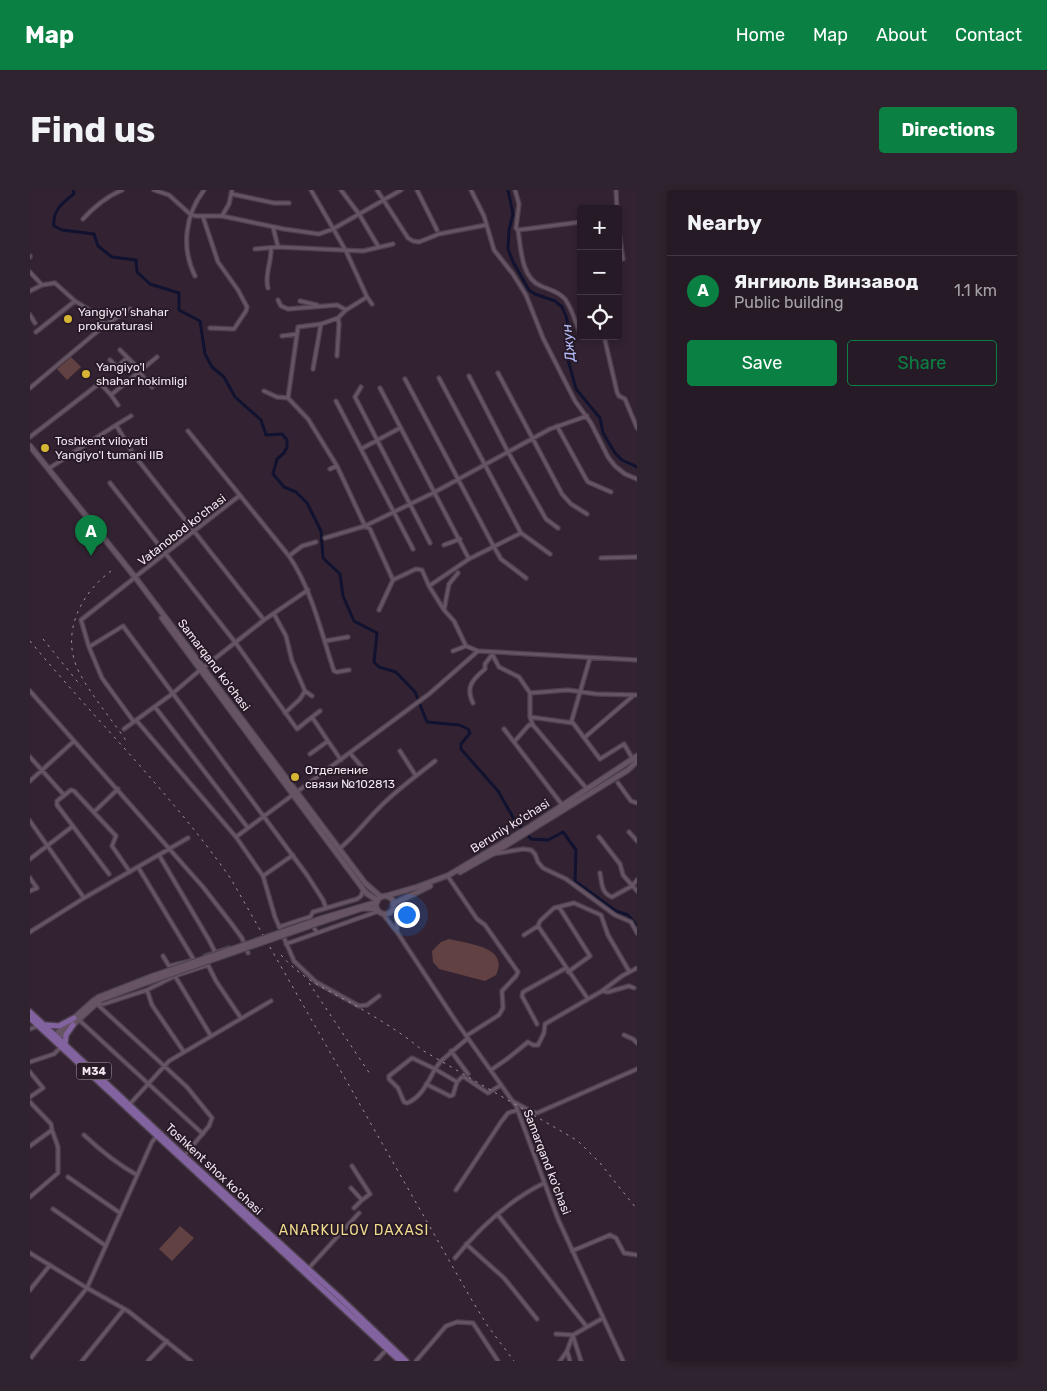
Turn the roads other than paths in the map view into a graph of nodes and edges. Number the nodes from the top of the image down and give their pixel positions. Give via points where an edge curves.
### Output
1 (122, 190) edge
2 (154, 190) edge
3 (204, 190) edge
4 (310, 190) edge
5 (341, 190) edge
6 (377, 190) edge
7 (401, 190) edge
8 (417, 190) edge
9 (472, 190) edge
10 (515, 190) edge
11 (616, 190) edge
12 (232, 192) edge
13 (383, 200) junction
14 (289, 203) dead end
15 (617, 205) edge
16 (190, 214) junction
17 (359, 214) junction
18 (222, 216) junction
19 (202, 217) junction
20 (83, 219) dead end
21 (577, 223) edge
22 (486, 225) junction
23 (273, 227) junction
24 (333, 229) junction
25 (437, 230) dead end
26 (518, 230) junction
27 (393, 244) dead end
28 (378, 246) junction
29 (278, 247) junction
30 (270, 248) junction
31 (255, 249) dead end
32 (622, 250) edge
33 (346, 251) junction
34 (623, 259) dead end
35 (30, 272) edge
36 (195, 276) dead end
37 (42, 285) junction
38 (268, 288) dead end
39 (30, 291) edge
40 (367, 298) junction
41 (75, 300) junction
42 (278, 300) dead end
43 (300, 301) dead end
44 (372, 304) dead end
45 (320, 306) junction
46 (130, 309) dead end
47 (346, 310) junction
48 (30, 315) edge
49 (338, 318) junction
50 (35, 323) dead end
51 (320, 324) junction
52 (577, 324) edge
53 (105, 325) junction
54 (210, 328) dead end
55 (36, 332) dead end
56 (297, 334) junction
57 (282, 336) dead end
58 (605, 340) edge
59 (120, 350) dead end
60 (337, 356) dead end
61 (157, 357) dead end
62 (127, 358) junction
63 (110, 360) dead end
64 (313, 370) dead end
65 (140, 372) junction
66 (498, 373) dead end
67 (469, 376) dead end
68 (439, 378) dead end
69 (405, 380) dead end
70 (152, 387) dead end
71 (361, 387) dead end
72 (30, 388) edge
73 (380, 388) dead end
74 (264, 391) dead end
75 (111, 395) junction
76 (288, 398) junction
77 (336, 401) dead end
78 (118, 405) dead end
79 (131, 416) dead end
80 (587, 416) junction
81 (116, 425) junction
82 (557, 426) junction
83 (401, 428) junction
84 (637, 428) edge
85 (188, 431) dead end
86 (30, 437) edge
87 (533, 439) junction
88 (377, 441) junction
89 (30, 448) edge
90 (361, 449) junction
91 (508, 452) junction
92 (484, 465) junction
93 (337, 466) junction
94 (47, 469) junction
95 (330, 469) dead end
96 (458, 479) junction
97 (637, 479) edge
98 (110, 483) dead end
99 (435, 492) junction
100 (611, 492) dead end
101 (239, 496) junction
102 (410, 503) junction
103 (394, 511) junction
104 (587, 514) dead end
105 (365, 526) junction
106 (558, 528) dead end
107 (194, 532) junction
108 (520, 533) junction
109 (325, 538) dead end
110 (460, 539) junction
111 (316, 542) dead end
112 (430, 544) dead end
113 (444, 545) dead end
114 (494, 547) junction
115 (414, 549) dead end
116 (166, 554) junction
117 (550, 554) dead end
118 (288, 556) junction
119 (637, 557) edge
120 (601, 558) dead end
121 (469, 559) junction
122 (458, 573) dead end
123 (134, 578) junction
124 (526, 578) dead end
125 (393, 580) junction
126 (429, 586) junction
127 (308, 590) junction
128 (379, 610) dead end
129 (444, 610) junction
130 (274, 614) junction
131 (264, 620) junction
132 (348, 637) dead end
133 (324, 641) junction
134 (235, 642) junction
135 (466, 646) junction
136 (89, 648) junction
137 (453, 651) dead end
138 (478, 651) junction
139 (491, 654) junction
140 (590, 658) junction
141 (637, 660) edge
142 (202, 668) junction
143 (349, 670) dead end
144 (30, 691) edge
145 (305, 691) junction
146 (581, 692) junction
147 (172, 694) junction
148 (530, 694) junction
149 (636, 695) edge
150 (312, 696) dead end
151 (473, 703) dead end
152 (155, 707) junction
153 (320, 711) dead end
154 (285, 713) junction
155 (312, 717) junction
156 (530, 717) junction
157 (135, 721) junction
158 (571, 722) junction
159 (533, 725) junction
160 (124, 729) dead end
161 (504, 729) dead end
162 (584, 738) junction
163 (74, 741) junction
164 (328, 741) junction
165 (514, 742) junction
166 (400, 751) dead end
167 (350, 753) junction
168 (310, 754) dead end
169 (30, 757) edge
170 (634, 758) edge
171 (341, 760) junction
172 (435, 762) dead end
173 (42, 770) junction
174 (367, 773) dead end
175 (620, 775) junction
176 (416, 776) junction
177 (604, 777) junction
178 (30, 781) edge
179 (608, 782) junction
180 (618, 783) junction
181 (118, 789) junction
182 (587, 790) junction
183 (295, 793) junction
184 (64, 795) junction
185 (637, 803) edge
186 (564, 807) junction
187 (94, 812) junction
188 (264, 816) junction
189 (30, 822) edge
190 (73, 826) junction
191 (248, 828) junction
192 (629, 832) dead end
193 (236, 837) junction
194 (599, 837) dead end
195 (188, 838) dead end
196 (637, 840) edge
197 (48, 846) junction
198 (170, 848) junction
199 (339, 849) junction
200 (491, 853) junction
201 (158, 855) junction
202 (293, 855) junction
203 (30, 859) edge
204 (138, 867) junction
205 (130, 872) junction
206 (600, 873) dead end
207 (109, 874) dead end
208 (264, 876) junction
209 (30, 878) edge
210 (450, 878) junction
211 (637, 880) edge
212 (632, 886) junction
213 (30, 891) edge
214 (637, 891) edge
215 (365, 892) junction
216 (84, 898) junction
217 (380, 899) junction
218 (393, 905) junction
219 (360, 906) junction
220 (559, 907) junction
221 (326, 908) junction
222 (379, 911) junction
223 (309, 917) junction
224 (324, 920) junction
225 (538, 926) junction
226 (279, 927) junction
227 (30, 932) edge
228 (397, 932) junction
229 (637, 932) edge
230 (317, 933) junction
231 (524, 935) dead end
232 (244, 943) junction
233 (286, 944) junction
234 (215, 952) junction
235 (248, 953) dead end
236 (164, 956) dead end
237 (205, 956) junction
238 (194, 960) junction
239 (208, 965) junction
240 (170, 966) junction
241 (637, 968) edge
242 (567, 970) junction
243 (629, 971) junction
244 (175, 976) junction
245 (634, 988) dead end
246 (147, 990) junction
247 (602, 991) junction
248 (380, 996) dead end
249 (588, 999) junction
250 (97, 1001) junction
251 (271, 1001) dead end
252 (30, 1012) edge
253 (30, 1018) edge
254 (241, 1018) junction
255 (75, 1020) junction
256 (538, 1024) dead end
257 (40, 1025) junction
258 (30, 1029) edge
259 (624, 1035) dead end
260 (211, 1036) junction
261 (467, 1037) junction
262 (56, 1038) junction
263 (637, 1043) edge
264 (63, 1046) junction
265 (451, 1051) junction
266 (184, 1052) junction
267 (30, 1062) edge
268 (164, 1066) junction
269 (435, 1069) junction
270 (637, 1069) edge
271 (491, 1070) junction
272 (30, 1072) edge
273 (468, 1074) dead end
274 (457, 1082) junction
275 (149, 1084) junction
276 (426, 1084) junction
277 (501, 1085) junction
278 (30, 1097) edge
279 (512, 1101) junction
280 (30, 1102) edge
281 (129, 1105) junction
282 (517, 1110) junction
283 (52, 1130) junction
284 (203, 1134) junction
285 (84, 1135) dead end
286 (156, 1136) junction
287 (30, 1146) edge
288 (184, 1156) junction
289 (352, 1166) dead end
290 (137, 1175) junction
291 (68, 1177) dead end
292 (544, 1183) junction
293 (351, 1188) dead end
294 (456, 1190) dead end
295 (30, 1197) edge
296 (362, 1200) junction
297 (354, 1208) dead end
298 (53, 1209) dead end
299 (120, 1213) junction
300 (359, 1213) dead end
301 (498, 1215) junction
302 (466, 1244) junction
303 (106, 1246) junction
304 (572, 1251) junction
305 (30, 1253) edge
306 (637, 1255) edge
307 (455, 1258) dead end
308 (50, 1265) junction
309 (308, 1269) junction
310 (87, 1288) junction
311 (30, 1290) edge
312 (124, 1309) junction
313 (602, 1318) junction
314 (537, 1319) dead end
315 (587, 1327) junction
316 (556, 1334) dead end
317 (573, 1335) junction
318 (167, 1342) junction
319 (387, 1349) junction
320 (567, 1351) junction
321 (419, 1357) junction
322 (30, 1359) edge
323 (82, 1361) edge
324 (148, 1361) edge
325 (191, 1361) edge
326 (376, 1361) edge
327 (400, 1361) edge
328 (406, 1361) edge
329 (416, 1361) edge
330 (423, 1361) edge
331 (498, 1361) edge
332 (560, 1361) edge
333 (570, 1361) edge
334 (581, 1361) edge
335 (623, 1361) edge

1 - 20 street
2 - 16 street via 169,195
3 - 16 street
4 - 24 street
5 - 17 street
6 - 13 street
7 - 13 street
8 - 25 street
9 - 22 street
10 - 26 street via 519,204
11 - 15 street
12 - 14 street via 274,203
12 - 18 street
13 - 17 street
13 - 22 street via 408,238 416,242
16 - 19 street
16 - 36 street via 185,244 188,264
17 - 24 street
17 - 28 street
18 - 19 street
18 - 23 street
19 - 54 street via 218,262 247,307 234,329
21 - 26 street
22 - 80 street via 494,250 526,295 543,338 575,401
23 - 24 street via 313,234
23 - 29 street
24 - 33 street
26 - 52 street via 530,280 564,298
27 - 28 street
28 - 33 street via 363,251
29 - 30 street
29 - 33 street
30 - 31 street
30 - 38 street
32 - 34 street
33 - 40 street
35 - 37 street
37 - 39 street
37 - 41 street via 55,283
40 - 44 street
40 - 47 street
41 - 53 street via 96,314
41 - 55 street
42 - 45 street via 288,310
43 - 45 street
45 - 47 street via 337,305
46 - 53 street
47 - 49 street
48 - 50 street
49 - 51 street
49 - 60 street
51 - 56 street via 300,326
51 - 64 street
53 - 72 street
56 - 57 street
56 - 76 street
58 - 84 street via 617,392 625,399
59 - 62 street
61 - 65 street
62 - 63 street via 116,367
62 - 65 street
65 - 70 street
65 - 75 street
66 - 87 street
67 - 91 street
68 - 92 street
69 - 96 street
71 - 88 street via 355,397
73 - 83 street
74 - 76 street
75 - 78 street
75 - 86 street via 100,383
76 - 93 street via 308,419
77 - 90 street
79 - 81 street
80 - 82 street
80 - 97 street via 608,458 625,474
81 - 94 street
81 - 107 street via 134,456
82 - 87 street
82 - 100 street via 588,482
83 - 88 street
83 - 99 street
85 - 101 street
87 - 91 street
87 - 104 street via 562,494
88 - 90 street
88 - 102 street
89 - 94 main road, Samarqand ko'chasi
90 - 103 street
91 - 92 street
91 - 106 street via 546,519
92 - 96 street
92 - 108 street
93 - 95 street
93 - 105 street
94 - 123 main road, Samarqand ko'chasi
96 - 99 street
96 - 114 street
98 - 116 street
99 - 102 street
99 - 110 street
101 - 107 street, Vatanobod ko'chasi
101 - 118 street
102 - 103 street
102 - 112 street
103 - 105 street
103 - 115 street
105 - 109 street
105 - 125 street via 370,529
107 - 116 street, Vatanobod ko'chasi
107 - 131 street
108 - 114 street
108 - 117 street
110 - 113 street
110 - 121 street
111 - 118 street via 302,546
114 - 121 street
114 - 124 street via 501,559
116 - 123 street, Vatanobod ko'chasi
116 - 134 street
118 - 127 street
119 - 120 street
121 - 126 street
122 - 129 street via 447,587
123 - 136 street, Vatanobod ko'chasi via 81,620
123 - 142 main road, Samarqand ko'chasi
125 - 126 street via 419,569
125 - 128 street
126 - 129 street
127 - 130 street
127 - 133 street
129 - 135 street via 454,621
130 - 131 street
130 - 145 street via 286,636
131 - 134 street
132 - 133 street
133 - 143 street via 334,671
134 - 142 street
134 - 154 street
135 - 137 street
135 - 138 street
136 - 147 street via 122,626
136 - 157 street, Vatanobod ko'chasi via 102,678
138 - 139 street
138 - 167 street via 429,694
139 - 140 street
139 - 148 street via 499,667 519,677
139 - 151 street via 485,669 472,680 469,696
140 - 141 street
140 - 146 street
142 - 147 street
142 - 183 main road, Samarqand ko'chasi
144 - 163 street
145 - 150 street
145 - 154 street
146 - 148 street via 562,690
146 - 149 street
146 - 158 street
147 - 152 street
147 - 188 street
148 - 156 street
149 - 162 street
152 - 157 street
152 - 191 street
153 - 155 street
154 - 155 street via 297,729
155 - 164 street
156 - 158 street
156 - 159 street
157 - 160 street
157 - 193 street, Vatanobod ko'chasi
158 - 162 street
159 - 165 street via 529,725
159 - 182 street
161 - 165 street
162 - 170 street via 600,759 624,744
163 - 173 street
163 - 181 street
164 - 168 street
164 - 171 street
165 - 186 street
166 - 176 street
167 - 171 street
167 - 174 street
169 - 173 street
170 - 175 main road, Beruniy ko'chasi via 632,766
170 - 177 main road, Beruniy ko'chasi
171 - 183 street
172 - 176 street
173 - 178 street
173 - 184 street
175 - 179 main road, Beruniy ko'chasi
175 - 180 street
176 - 199 street
177 - 179 main road via 602,782
177 - 182 main road, Beruniy ko'chasi
179 - 180 street
179 - 186 main road, Beruniy ko'chasi
180 - 185 street via 631,801
181 - 187 street
181 - 198 street
182 - 186 main road, Beruniy ko'chasi
183 - 188 street
183 - 199 main road, Samarqand ko'chasi
183 - 215 main road, Samarqand ko'chasi
184 - 187 street via 74,790
184 - 190 street via 57,805
186 - 200 main road, Beruniy ko'chasi
187 - 205 street via 116,836 112,846
188 - 191 street
188 - 202 street
189 - 197 street
190 - 197 street
190 - 207 street
191 - 193 street
192 - 196 street
193 - 208 street, Vatanobod ko'chasi
194 - 212 street
195 - 198 street
197 - 203 street
197 - 216 street
198 - 201 street
198 - 232 street
199 - 217 main road, Samarqand ko'chasi
200 - 210 main road, Beruniy ko'chasi
200 - 217 main road, Beruniy ko'chasi via 450,875
200 - 229 street via 531,850 543,868 566,879 615,915 631,922
201 - 204 street
201 - 234 street
202 - 208 street
202 - 221 street
204 - 205 street
204 - 238 street
205 - 216 street
206 - 212 street via 606,895 612,897
208 - 226 street, Vatanobod ko'chasi
209 - 213 street via 37,888
210 - 218 main road, Beruniy ko'chasi via 406,896
210 - 261 street via 476,919 485,925 518,972 502,990 503,1008 499,1015
211 - 212 street
212 - 214 street
215 - 217 main road, Samarqand ko'chasi
215 - 219 main road
215 - 221 street via 357,898
216 - 227 street
217 - 218 main road via 391,899
217 - 219 main road, Beruniy ko'chasi
217 - 222 main road
218 - 222 main road, Beruniy ko'chasi via 390,912
218 - 228 street, Samarqand ko'chasi via 397,914
219 - 224 main road, Beruniy ko'chasi
220 - 225 street via 554,908
220 - 242 street via 590,956
220 - 243 street via 574,903 601,914 608,934
221 - 223 street via 313,912
222 - 224 main road, Beruniy ko'chasi via 363,908
222 - 228 street, Samarqand ko'chasi
222 - 230 street, Beruniy ko'chasi
223 - 226 street
223 - 230 street
224 - 250 main road, Beruniy ko'chasi, bridge
225 - 231 street
225 - 242 street
226 - 233 street, Vatanobod ko'chasi
228 - 261 street, Samarqand ko'chasi
230 - 233 street, Beruniy ko'chasi
232 - 234 street
232 - 235 street
233 - 248 street, Vatanobod ko'chasi via 294,961 316,982 351,1002 367,1005
234 - 237 street
236 - 240 street
237 - 238 street
237 - 239 street
238 - 240 street
239 - 244 street
239 - 254 street
240 - 244 street
241 - 243 street
242 - 249 street
242 - 256 street via 523,992 522,996
243 - 247 street
244 - 246 street
244 - 260 street
245 - 247 street
246 - 250 street
246 - 266 street via 152,1005
247 - 249 street
249 - 271 street via 545,1024 538,1045 528,1042
250 - 255 main road, Beruniy ko'chasi
250 - 268 street
251 - 254 street
252 - 257 main road, Toshkent shox ko'chasi / M34
253 - 257 main road, Toshkent shox ko'chasi / M34
254 - 260 street
255 - 257 main road via 57,1026
255 - 262 main road, Beruniy ko'chasi
255 - 264 main road
255 - 275 street
257 - 258 street
257 - 262 main road, Toshkent shox ko'chasi / M34
259 - 263 street
260 - 266 street
261 - 265 street
261 - 271 street, Samarqand ko'chasi
262 - 264 main road, Toshkent shox ko'chasi / M34
264 - 267 street via 54,1054
264 - 281 main road, Toshkent shox ko'chasi / M34
264 - 286 main road, Toshkent shox ko'chasi / M34
265 - 269 street
265 - 273 street
266 - 268 street
268 - 275 street
268 - 284 street via 187,1087 212,1118
269 - 274 street
269 - 276 street
269 - 276 street via 412,1058 389,1076 407,1103 414,1100
270 - 279 street via 537,1113
271 - 277 street, Samarqand ko'chasi
272 - 278 street via 43,1088
274 - 276 street via 450,1096
274 - 277 street via 464,1077 488,1093
275 - 281 street
275 - 284 street
277 - 279 street, Samarqand ko'chasi
279 - 282 street, Samarqand ko'chasi
280 - 283 street
281 - 288 main road, Toshkent shox ko'chasi / M34
282 - 292 street, Samarqand ko'chasi
282 - 294 street via 508,1113 501,1122
283 - 287 street
283 - 295 street via 58,1147 58,1173
284 - 288 street
285 - 290 street
286 - 290 street
286 - 319 main road, Toshkent shox ko'chasi / M34
288 - 309 main road, Toshkent shox ko'chasi / M34
289 - 296 street via 370,1194
290 - 299 street
291 - 299 street
292 - 301 street via 510,1203
292 - 304 street, Samarqand ko'chasi
293 - 296 street
296 - 297 street
298 - 303 street
299 - 303 street
300 - 309 street
301 - 302 street
301 - 315 street
302 - 307 street
302 - 314 street via 504,1278
303 - 310 street
304 - 306 street via 610,1235 616,1238 624,1253
304 - 313 street, Samarqand ko'chasi
305 - 308 street
308 - 310 street
308 - 311 street
309 - 328 main road, Toshkent shox ko'chasi / M34
310 - 312 street
310 - 322 street
312 - 318 street
312 - 323 street
313 - 315 street
313 - 335 street, Samarqand ko'chasi
315 - 317 street
316 - 317 street
317 - 320 street
317 - 334 street
318 - 324 street
318 - 325 street
319 - 326 street
319 - 327 main road, Toshkent shox ko'chasi / M34
320 - 332 street
320 - 333 street
321 - 329 street
321 - 330 street
321 - 331 street via 446,1326 457,1322 473,1323

